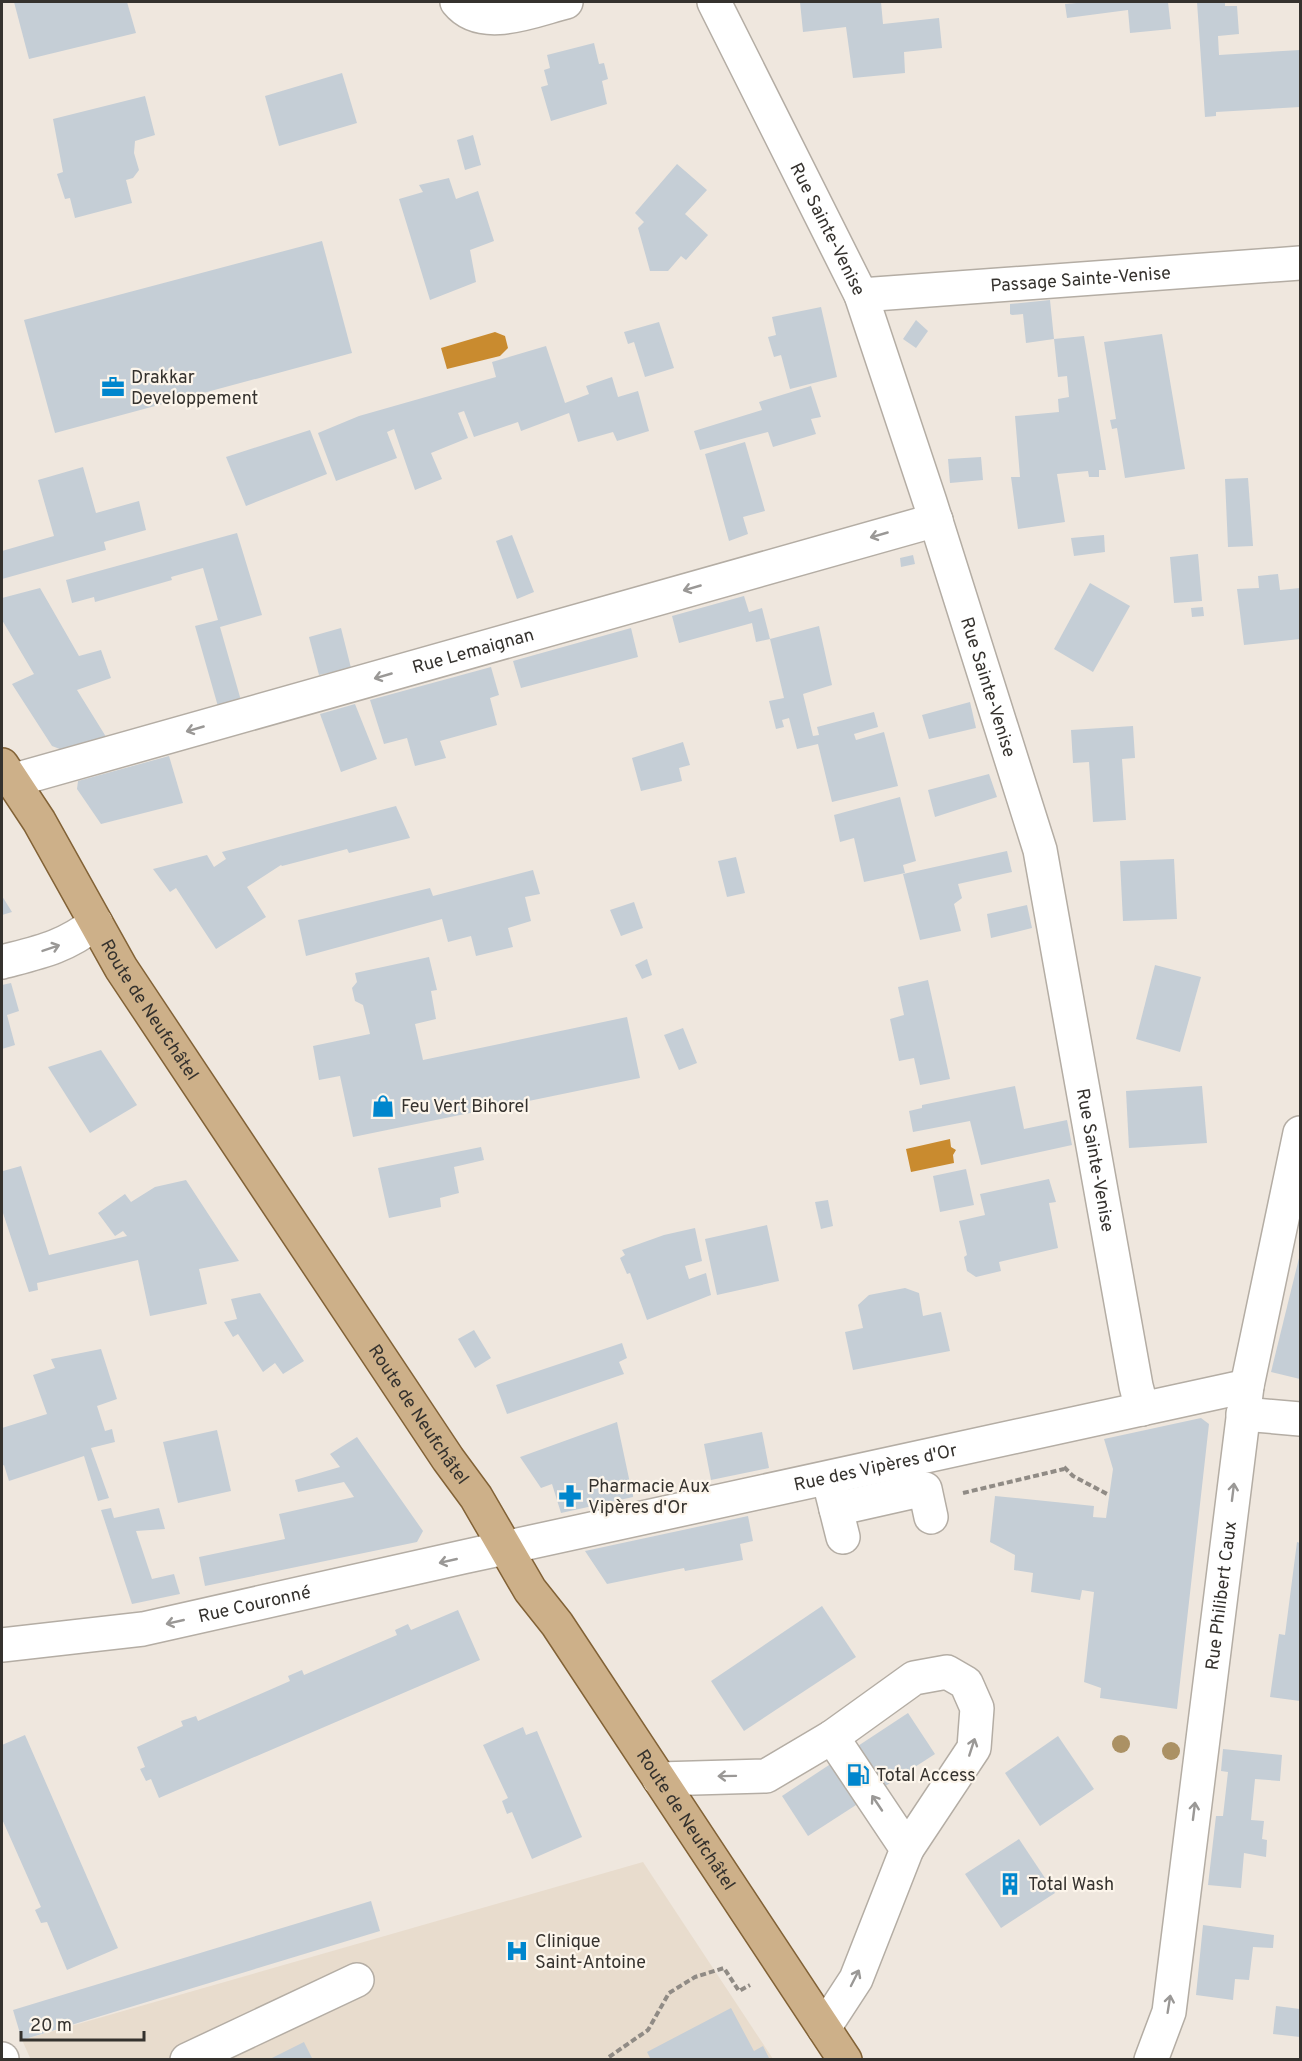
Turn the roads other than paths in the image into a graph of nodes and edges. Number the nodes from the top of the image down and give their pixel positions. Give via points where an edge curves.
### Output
1 (457, 2) edge
2 (566, 2) edge
3 (714, 2) edge
4 (1300, 263) edge
5 (861, 295) junction
6 (936, 520) junction
7 (6, 773) edge
8 (96, 923) junction
9 (2, 962) edge
10 (1300, 1133) edge
11 (1293, 1200) edge
12 (1245, 1400) junction
13 (1142, 1409) junction
14 (1300, 1419) edge
15 (836, 1508) junction
16 (930, 1510) road end
17 (505, 1548) junction
18 (2, 1645) edge
19 (832, 1737) junction
20 (659, 1779) junction
21 (908, 1849) junction
22 (357, 1980) dead end
23 (824, 2028) junction
24 (187, 2060) edge
25 (845, 2060) edge
26 (1151, 2060) edge

1 - 2 street via 464,11 501,19
3 - 5 street, Rue Sainte-Venise
4 - 5 street, Passage Sainte-Venise
5 - 6 street, Rue Sainte-Venise
6 -> 7 street, Rue Lemaignan
6 - 13 street, Rue Sainte-Venise via 1040,850
7 - 8 main road, Route de Neufchâtel via 39,821
9 -> 8 street via 52,949 75,939
8 - 17 main road, Route de Neufchâtel via 185,1064 476,1497
10 - 11 street, Rue Philibert Caux
11 - 12 street, Rue Philibert Caux
12 - 13 street, Rue des Vipères d'Or
12 - 14 street, Rue des Vipères d'Or
26 -> 12 street, Rue Philibert Caux via 1169,2012
13 - 15 street, Rue des Vipères d'Or
15 - 16 street via 925,1489
15 - 17 street, Rue des Vipères d'Or
17 -> 18 street, Rue Couronné via 143,1629
17 - 20 main road, Route de Neufchâtel
19 -> 20 street via 766,1776
21 -> 19 street
21 -> 19 street via 974,1749 977,1708 966,1683 947,1672 914,1678
20 - 23 main road, Route de Neufchâtel
23 -> 21 street via 856,1979
22 - 24 street
23 - 25 main road, Route de Neufchâtel

